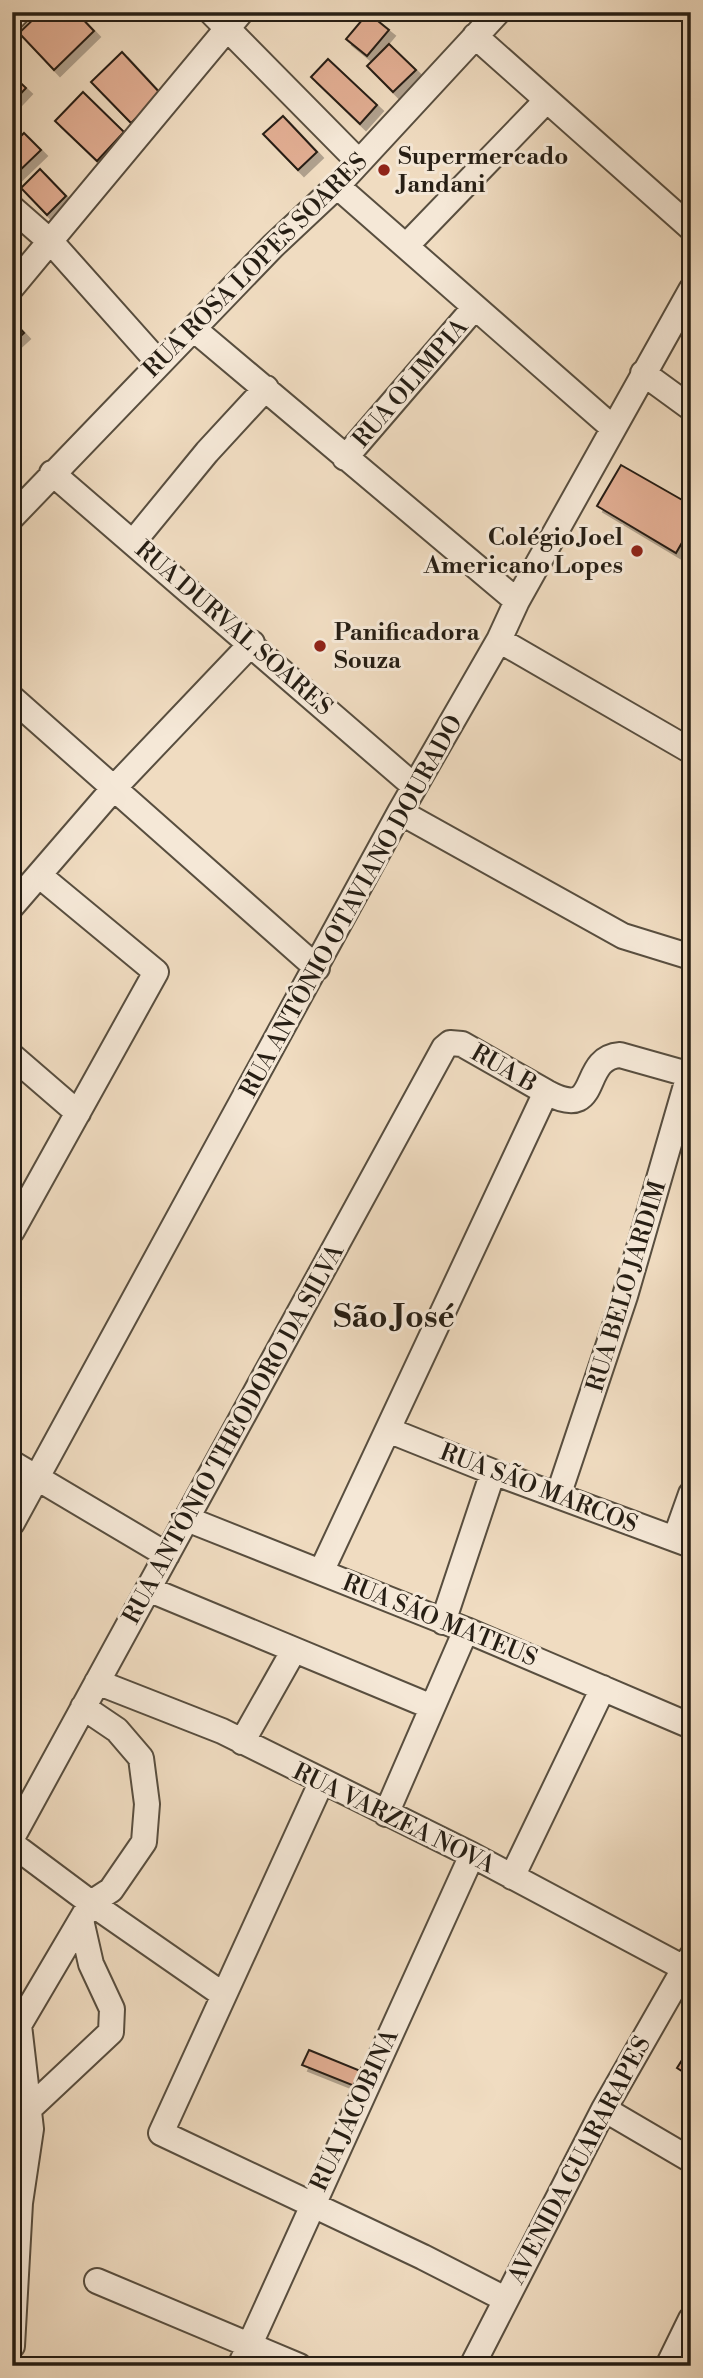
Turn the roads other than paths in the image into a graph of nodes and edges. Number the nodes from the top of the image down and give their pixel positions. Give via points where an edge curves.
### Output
1 (18, 12) edge
2 (498, 12) edge
3 (227, 17) edge
4 (12, 18) edge
5 (475, 36) junction
6 (546, 101) junction
7 (358, 161) junction
8 (337, 186) junction
9 (12, 208) edge
10 (691, 228) edge
11 (52, 243) junction
12 (406, 246) junction
13 (12, 287) edge
14 (691, 290) edge
15 (475, 307) junction
16 (195, 330) junction
17 (159, 363) junction
18 (643, 373) junction
19 (266, 388) junction
20 (691, 408) edge
21 (613, 428) junction
22 (345, 458) junction
23 (52, 473) junction
24 (14, 511) edge
25 (134, 541) junction
26 (517, 601) junction
27 (499, 640) junction
28 (252, 643) junction
29 (12, 698) edge
30 (691, 751) edge
31 (414, 786) junction
32 (114, 788) junction
33 (400, 812) junction
34 (40, 876) junction
35 (12, 906) edge
36 (691, 957) edge
37 (317, 968) junction
38 (462, 1044) joint
39 (12, 1056) edge
40 (690, 1075) edge
41 (546, 1092) junction
42 (78, 1113) junction
43 (19, 1202) edge
44 (12, 1231) edge
45 (388, 1430) junction
46 (12, 1463) edge
47 (493, 1472) junction
48 (36, 1478) junction
49 (691, 1494) edge
50 (558, 1496) junction
51 (187, 1519) junction
52 (12, 1523) edge
53 (683, 1542) edge
54 (167, 1555) junction
55 (321, 1572) junction
56 (148, 1590) junction
57 (455, 1626) junction
58 (295, 1650) junction
59 (97, 1682) junction
60 (603, 1688) junction
61 (83, 1707) junction
62 (432, 1707) junction
63 (691, 1726) edge
64 (242, 1742) junction
65 (320, 1783) junction
66 (386, 1814) junction
67 (12, 1838) edge
68 (12, 1844) edge
69 (471, 1856) junction
70 (512, 1877) junction
71 (86, 1912) junction
72 (687, 1962) edge
73 (222, 1994) junction
74 (16, 2023) edge
75 (29, 2109) junction
76 (604, 2109) junction
77 (691, 2160) edge
78 (312, 2203) junction
79 (97, 2281) dead end
80 (505, 2299) junction
81 (690, 2325) edge
82 (12, 2346) edge
83 (245, 2356) edge
84 (299, 2366) edge
85 (472, 2366) edge
86 (668, 2366) edge

1 - 4 street
2 - 5 street, RUA ROSA LOPES SOARES
3 - 7 street
3 - 11 street
5 - 6 street
5 - 7 street, RUA ROSA LOPES SOARES
6 - 10 street
6 - 12 street
7 - 8 street, RUA ROSA LOPES SOARES
8 - 12 street
8 - 16 street, RUA ROSA LOPES SOARES
9 - 11 street
11 - 13 street
11 - 17 street
12 - 15 street
14 - 18 street, RUA ANTÔNIO OTAVIANO DOURADO
15 - 21 street
15 - 22 street, RUA OLIMPIA
16 - 17 street, RUA ROSA LOPES SOARES
16 - 19 street
17 - 23 street, RUA ROSA LOPES SOARES
18 - 20 street
18 - 21 street, RUA ANTÔNIO OTAVIANO DOURADO
19 - 22 street
19 - 25 street
21 - 26 street, RUA ANTÔNIO OTAVIANO DOURADO
22 - 26 street
23 - 24 street, RUA ROSA LOPES SOARES
23 - 25 street, RUA DURVAL SOARES
25 - 28 street, RUA DURVAL SOARES
26 - 27 street, RUA ANTÔNIO OTAVIANO DOURADO
27 - 30 street
27 - 31 street, RUA ANTÔNIO OTAVIANO DOURADO
28 - 31 street, RUA DURVAL SOARES
28 - 32 street
29 - 32 street
31 - 33 street, RUA ANTÔNIO OTAVIANO DOURADO
32 - 34 street
32 - 37 street
33 - 36 street via 623,936
33 - 37 street, RUA ANTÔNIO OTAVIANO DOURADO
34 - 35 street
34 - 42 street via 156,971
37 - 48 street, RUA ANTÔNIO OTAVIANO DOURADO
38 - 41 street, RUA B
38 - 51 street, RUA ANTÔNIO THEODORO DA SILVA via 450,1043 444,1048
39 - 42 street
40 - 41 street, RUA B via 611,1056 601,1063 584,1096 575,1101
40 - 50 street, RUA BELO JARDIM via 625,1296
41 - 45 street
42 - 43 street
43 - 44 street
45 - 47 street, RUA SÃO MARCOS
45 - 55 street
46 - 48 street
47 - 50 street, RUA SÃO MARCOS
47 - 57 street
48 - 52 street, RUA ANTÔNIO OTAVIANO DOURADO
48 - 54 street
49 - 53 street
50 - 53 street, RUA SÃO MARCOS
51 - 54 street, RUA ANTÔNIO THEODORO DA SILVA
51 - 55 street, RUA SÃO MATEUS
54 - 56 street, RUA ANTÔNIO THEODORO DA SILVA
55 - 57 street, RUA SÃO MATEUS
56 - 58 street
56 - 59 street, RUA ANTÔNIO THEODORO DA SILVA
57 - 60 street, RUA SÃO MATEUS
57 - 62 street
58 - 62 street
58 - 64 street
59 - 61 street, RUA ANTÔNIO THEODORO DA SILVA
59 - 64 street, RUA VARZEA NOVA
60 - 63 street, RUA SÃO MATEUS
60 - 70 street
61 - 67 street, RUA ANTÔNIO THEODORO DA SILVA
61 - 71 street via 117,1730 141,1758 147,1804 144,1842 111,1890
62 - 66 street
64 - 65 street, RUA VARZEA NOVA
65 - 66 street, RUA VARZEA NOVA
65 - 73 street
66 - 69 street, RUA VARZEA NOVA
68 - 71 street
69 - 70 street, RUA VARZEA NOVA
69 - 78 street, RUA JACOBINA
70 - 72 street, RUA VARZEA NOVA
71 - 73 street
71 - 74 street
71 - 75 street via 91,1964 112,2008 111,2032
72 - 76 street, AVENIDA GUARARAPES
73 - 78 street via 161,2133
74 - 75 street
75 - 82 street
76 - 77 street
76 - 80 street, AVENIDA GUARARAPES
78 - 80 street
78 - 83 street, RUA JACOBINA
79 - 83 street
80 - 85 street, AVENIDA GUARARAPES
81 - 86 street
83 - 84 street

